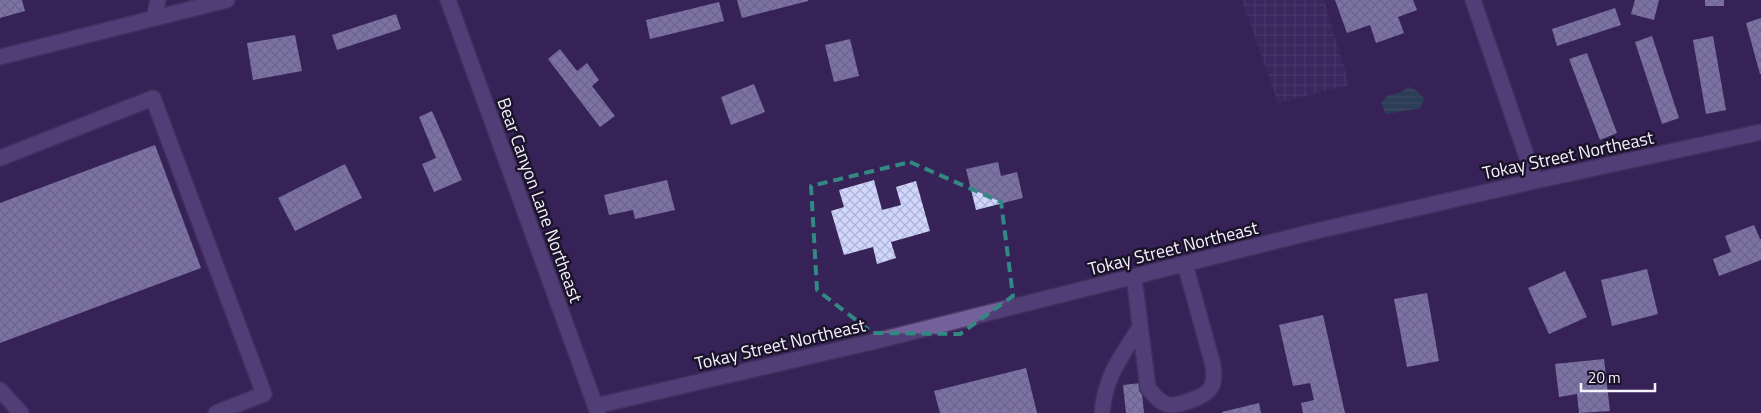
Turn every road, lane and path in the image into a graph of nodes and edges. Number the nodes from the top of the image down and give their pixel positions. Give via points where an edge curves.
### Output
1 (158, 0) edge
2 (226, 0) edge
3 (448, 0) edge
4 (1473, 0) edge
5 (154, 18) junction
6 (0, 57) edge
7 (1761, 132) edge
8 (0, 158) edge
9 (1535, 181) junction
10 (1185, 264) junction
11 (1134, 277) junction
12 (1140, 327) junction
13 (0, 390) edge
14 (1175, 408) edge
15 (597, 409) edge
16 (21, 413) edge
17 (216, 413) edge
18 (1102, 413) edge

1 - 5 street
2 - 5 street
3 - 15 street, Bear Canyon Lane Northeast
4 - 9 street
5 - 6 street
7 - 9 street, Tokay Street Northeast
8 - 17 street via 153,98 264,394
9 - 10 street, Tokay Street Northeast
10 - 11 street, Tokay Street Northeast
10 - 14 street via 1214,378 1209,390
11 - 12 street
11 - 15 street, Tokay Street Northeast
12 - 14 street via 1148,388 1158,400
12 - 18 street via 1112,370 1103,396
13 - 16 street

